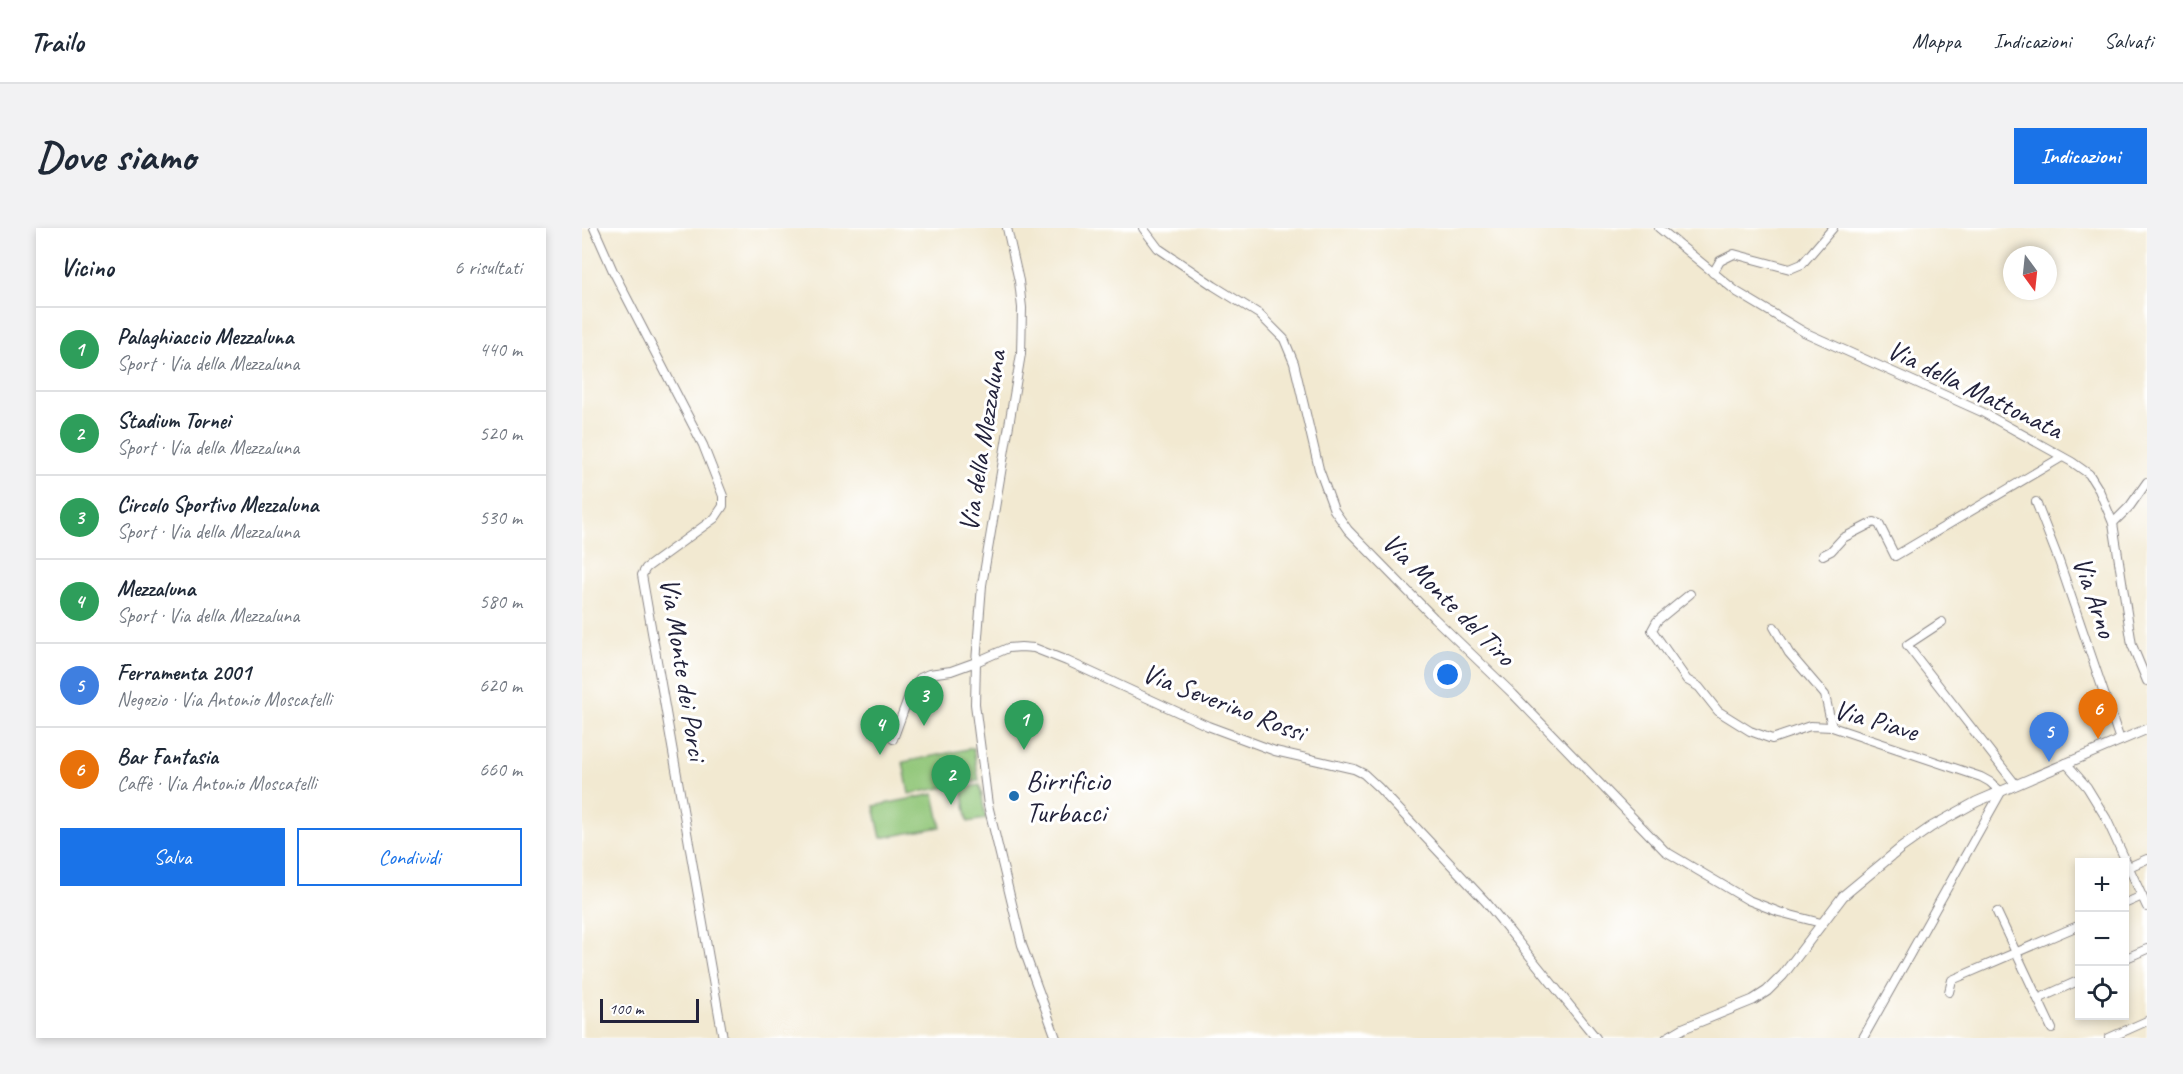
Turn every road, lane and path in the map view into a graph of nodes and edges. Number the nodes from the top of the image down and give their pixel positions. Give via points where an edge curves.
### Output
1 (594, 228) edge
2 (1007, 228) edge
3 (1143, 228) edge
4 (1659, 228) edge
5 (1833, 228) edge
6 (1713, 273) junction
7 (2062, 457) junction
8 (2147, 482) edge
9 (2036, 502) dead end
10 (2113, 523) junction
11 (1823, 555) dead end
12 (1690, 594) dead end
13 (1942, 622) dead end
14 (1774, 627) dead end
15 (976, 662) junction
16 (2143, 662) edge
17 (2147, 681) edge
18 (1832, 727) junction
19 (2147, 729) edge
20 (893, 739) dead end
21 (2120, 740) junction
22 (2066, 763) junction
23 (2016, 785) junction
24 (2001, 792) junction
25 (2123, 858) edge
26 (2147, 859) edge
27 (2129, 870) edge
28 (2129, 873) edge
29 (2142, 896) junction
30 (2129, 902) edge
31 (2147, 906) edge
32 (1997, 912) dead end
33 (1821, 923) junction
34 (2075, 927) edge
35 (2147, 949) edge
36 (2017, 954) junction
37 (2129, 957) edge
38 (2075, 982) edge
39 (1949, 992) dead end
40 (2038, 999) junction
41 (2147, 1021) edge
42 (2052, 1029) dead end
43 (723, 1038) edge
44 (1056, 1038) edge
45 (1596, 1038) edge
46 (1667, 1038) edge
47 (1863, 1038) edge
48 (2109, 1038) edge

1 - 43 street, Via Monte dei Porci via 703,445 723,496 723,506 715,518 646,568 642,575
2 - 15 street, Via della Mezzaluna via 1019,281 1021,354 982,585
3 - 33 street, Via Monte del Tiro via 1158,248 1247,306 1281,335 1294,363 1318,470 1338,517 1434,618 1665,851 1748,900
4 - 6 street, Via della Mattonata
5 - 6 street via 1802,264 1793,268 1734,254 1720,261
6 - 7 street, Via della Mattonata via 1804,332 1982,412
7 - 10 street, Via della Mattonata via 2091,478
7 - 11 street via 1895,556 1879,524 1874,522 1843,538
8 - 10 street
9 - 21 street, Via Arno
10 - 16 street, Via della Mattonata via 2128,628 2132,645
12 - 18 street, Via Piave via 1657,621 1652,630 1687,680 1699,687 1718,711 1772,740 1810,726
13 - 23 street via 1907,645
14 - 18 street via 1789,653 1825,695
15 - 20 street via 926,674 918,680
15 - 44 street, Via della Mezzaluna via 975,704 988,805 1022,945
15 - 45 street, Via Severino Rossi via 1008,648 1034,648 1201,724 1269,749 1363,772 1491,908
16 - 17 street, Via della Mattonata
18 - 24 street, Via Piave via 1981,777
19 - 21 street
21 - 22 street
22 - 23 street
22 - 25 street via 2106,818
23 - 24 street
24 - 33 street via 1952,815 1901,849 1851,888
24 - 47 street
26 - 27 street
28 - 29 street
29 - 30 street
29 - 31 street
32 - 36 street
33 - 46 street via 1767,992
34 - 36 street
35 - 37 street
36 - 39 street via 1952,980
36 - 40 street
38 - 40 street
40 - 42 street
41 - 48 street

